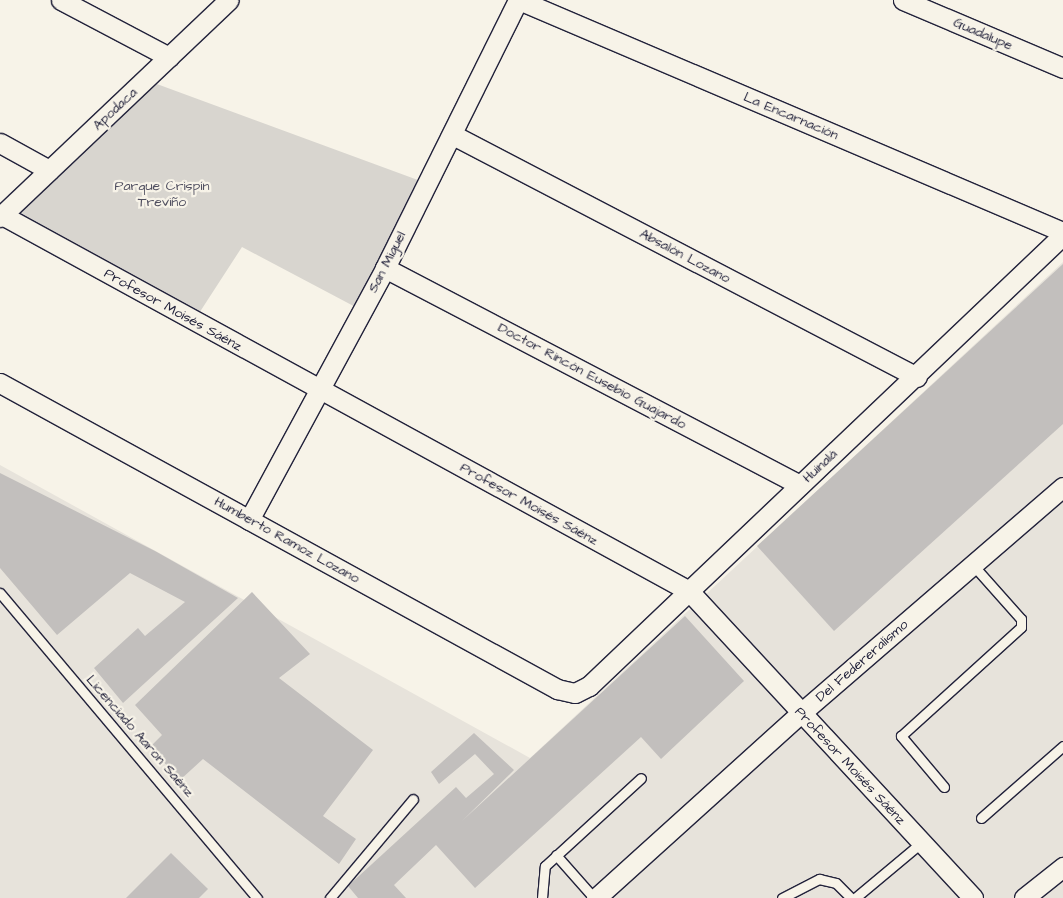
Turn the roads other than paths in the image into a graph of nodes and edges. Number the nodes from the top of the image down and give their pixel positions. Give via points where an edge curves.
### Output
1 (61, 0) edge
2 (229, 0) edge
3 (518, 0) edge
4 (904, 0) edge
5 (170, 57) junction
6 (1063, 68) edge
7 (453, 134) junction
8 (0, 143) edge
9 (49, 170) junction
10 (1, 216) edge
11 (1063, 234) edge
12 (385, 268) junction
13 (917, 377) junction
14 (0, 383) edge
15 (321, 391) junction
16 (800, 485) junction
17 (1063, 488) edge
18 (250, 520) junction
19 (972, 565) junction
20 (689, 591) junction
21 (0, 593) edge
22 (575, 693) joint
23 (801, 713) junction
24 (1063, 746) edge
25 (641, 778) dead end
26 (944, 787) dead end
27 (413, 799) dead end
28 (981, 818) dead end
29 (922, 842) junction
30 (556, 854) junction
31 (1063, 866) edge
32 (258, 898) edge
33 (330, 898) edge
34 (542, 898) edge
35 (595, 898) edge
36 (782, 898) edge
37 (851, 898) edge
38 (856, 898) edge
39 (973, 898) edge
40 (1024, 898) edge

1 - 5 street
2 - 5 street, Apodaca
3 - 7 street, San Miguel
3 - 11 street, La Encarnación
4 - 6 street, Guadalupe
5 - 9 street, Apodaca
7 - 12 street, San Miguel
7 - 13 street, Absalón Lozano
8 - 9 street
9 - 10 street, Apodaca
10 - 15 street, Profesor Moisés Sáénz
11 - 13 street, Huinalá
12 - 15 street, San Miguel
12 - 16 street, Doctor Rincón Eusebio Guajardo
13 - 16 street, Huinalá
14 - 18 street, Humberto Ramoz Lozano
15 - 18 street, San Miguel
15 - 20 street, Profesor Moisés Sáénz
16 - 20 street, Huinalá
17 - 19 street, Del Federeralismo
18 - 22 street, Humberto Ramoz Lozano via 557,689
19 - 23 street, Del Federeralismo
19 - 26 lane via 1021,619 1021,627 901,736
20 - 22 street, Huinalá via 589,686
20 - 23 street, Profesor Moisés Sáénz
21 - 32 lane, Licenciado Aaron Saénz
23 - 29 street, Profesor Moisés Sáénz
23 - 35 street, Del Federeralismo
24 - 28 lane
25 - 30 lane
27 - 33 lane
29 - 38 lane
29 - 39 street, Profesor Moisés Sáénz
30 - 34 lane via 542,872
30 - 35 lane
31 - 40 street
36 - 37 lane via 819,879 836,883

